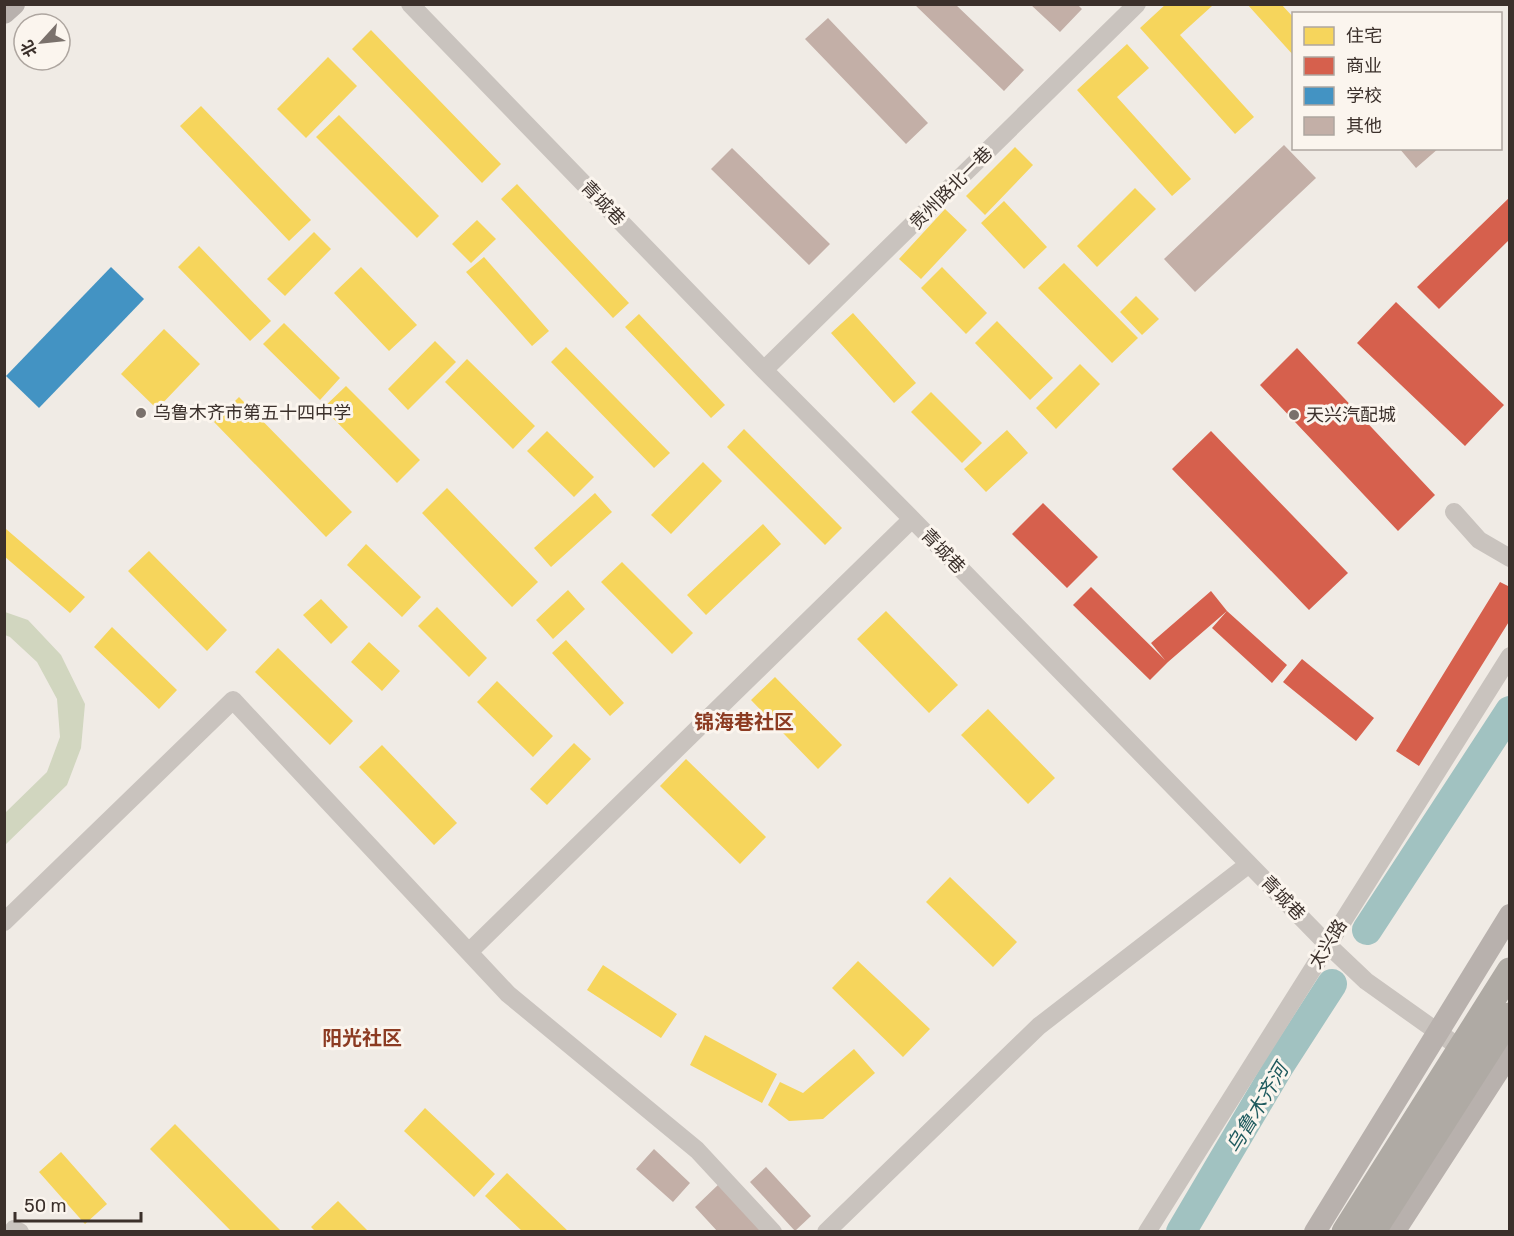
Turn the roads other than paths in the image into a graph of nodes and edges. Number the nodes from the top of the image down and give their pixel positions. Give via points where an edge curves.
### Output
1 (14, 4) edge
2 (410, 4) edge
3 (1137, 4) edge
4 (4, 13) edge
5 (764, 370) junction
6 (1454, 512) dead end
7 (912, 519) junction
8 (1509, 558) edge
9 (1509, 656) edge
10 (1249, 864) junction
11 (1509, 915) edge
12 (4, 922) edge
13 (1328, 945) junction
14 (469, 952) junction
15 (1509, 972) edge
16 (1509, 1016) edge
17 (1437, 1033) junction
18 (1509, 1053) edge
19 (1497, 1072) junction
20 (12, 1232) edge
21 (20, 1232) edge
22 (773, 1232) edge
23 (826, 1232) edge
24 (1147, 1232) edge
25 (1315, 1232) edge
26 (1345, 1232) edge
27 (1372, 1232) edge
28 (1394, 1232) edge

1 - 4 main road
2 - 5 street, 青城巷
3 - 5 street, 贵州路北一巷
5 - 7 street, 青城巷
6 - 8 street via 1479,540
7 - 10 street, 青城巷
7 - 14 street
9 - 13 street, 太兴路
10 - 13 street, 青城巷
10 - 23 street via 1039,1026
11 - 17 main road
12 - 14 street via 233,700
13 - 17 street, 青城巷 via 1366,981
13 - 24 street, 太兴路
14 - 22 street via 508,994 698,1150
15 - 26 highway, bridge
16 - 27 highway, bridge
17 - 19 street, 青城巷
17 - 25 main road
18 - 19 main road
19 - 28 main road
20 - 21 street

